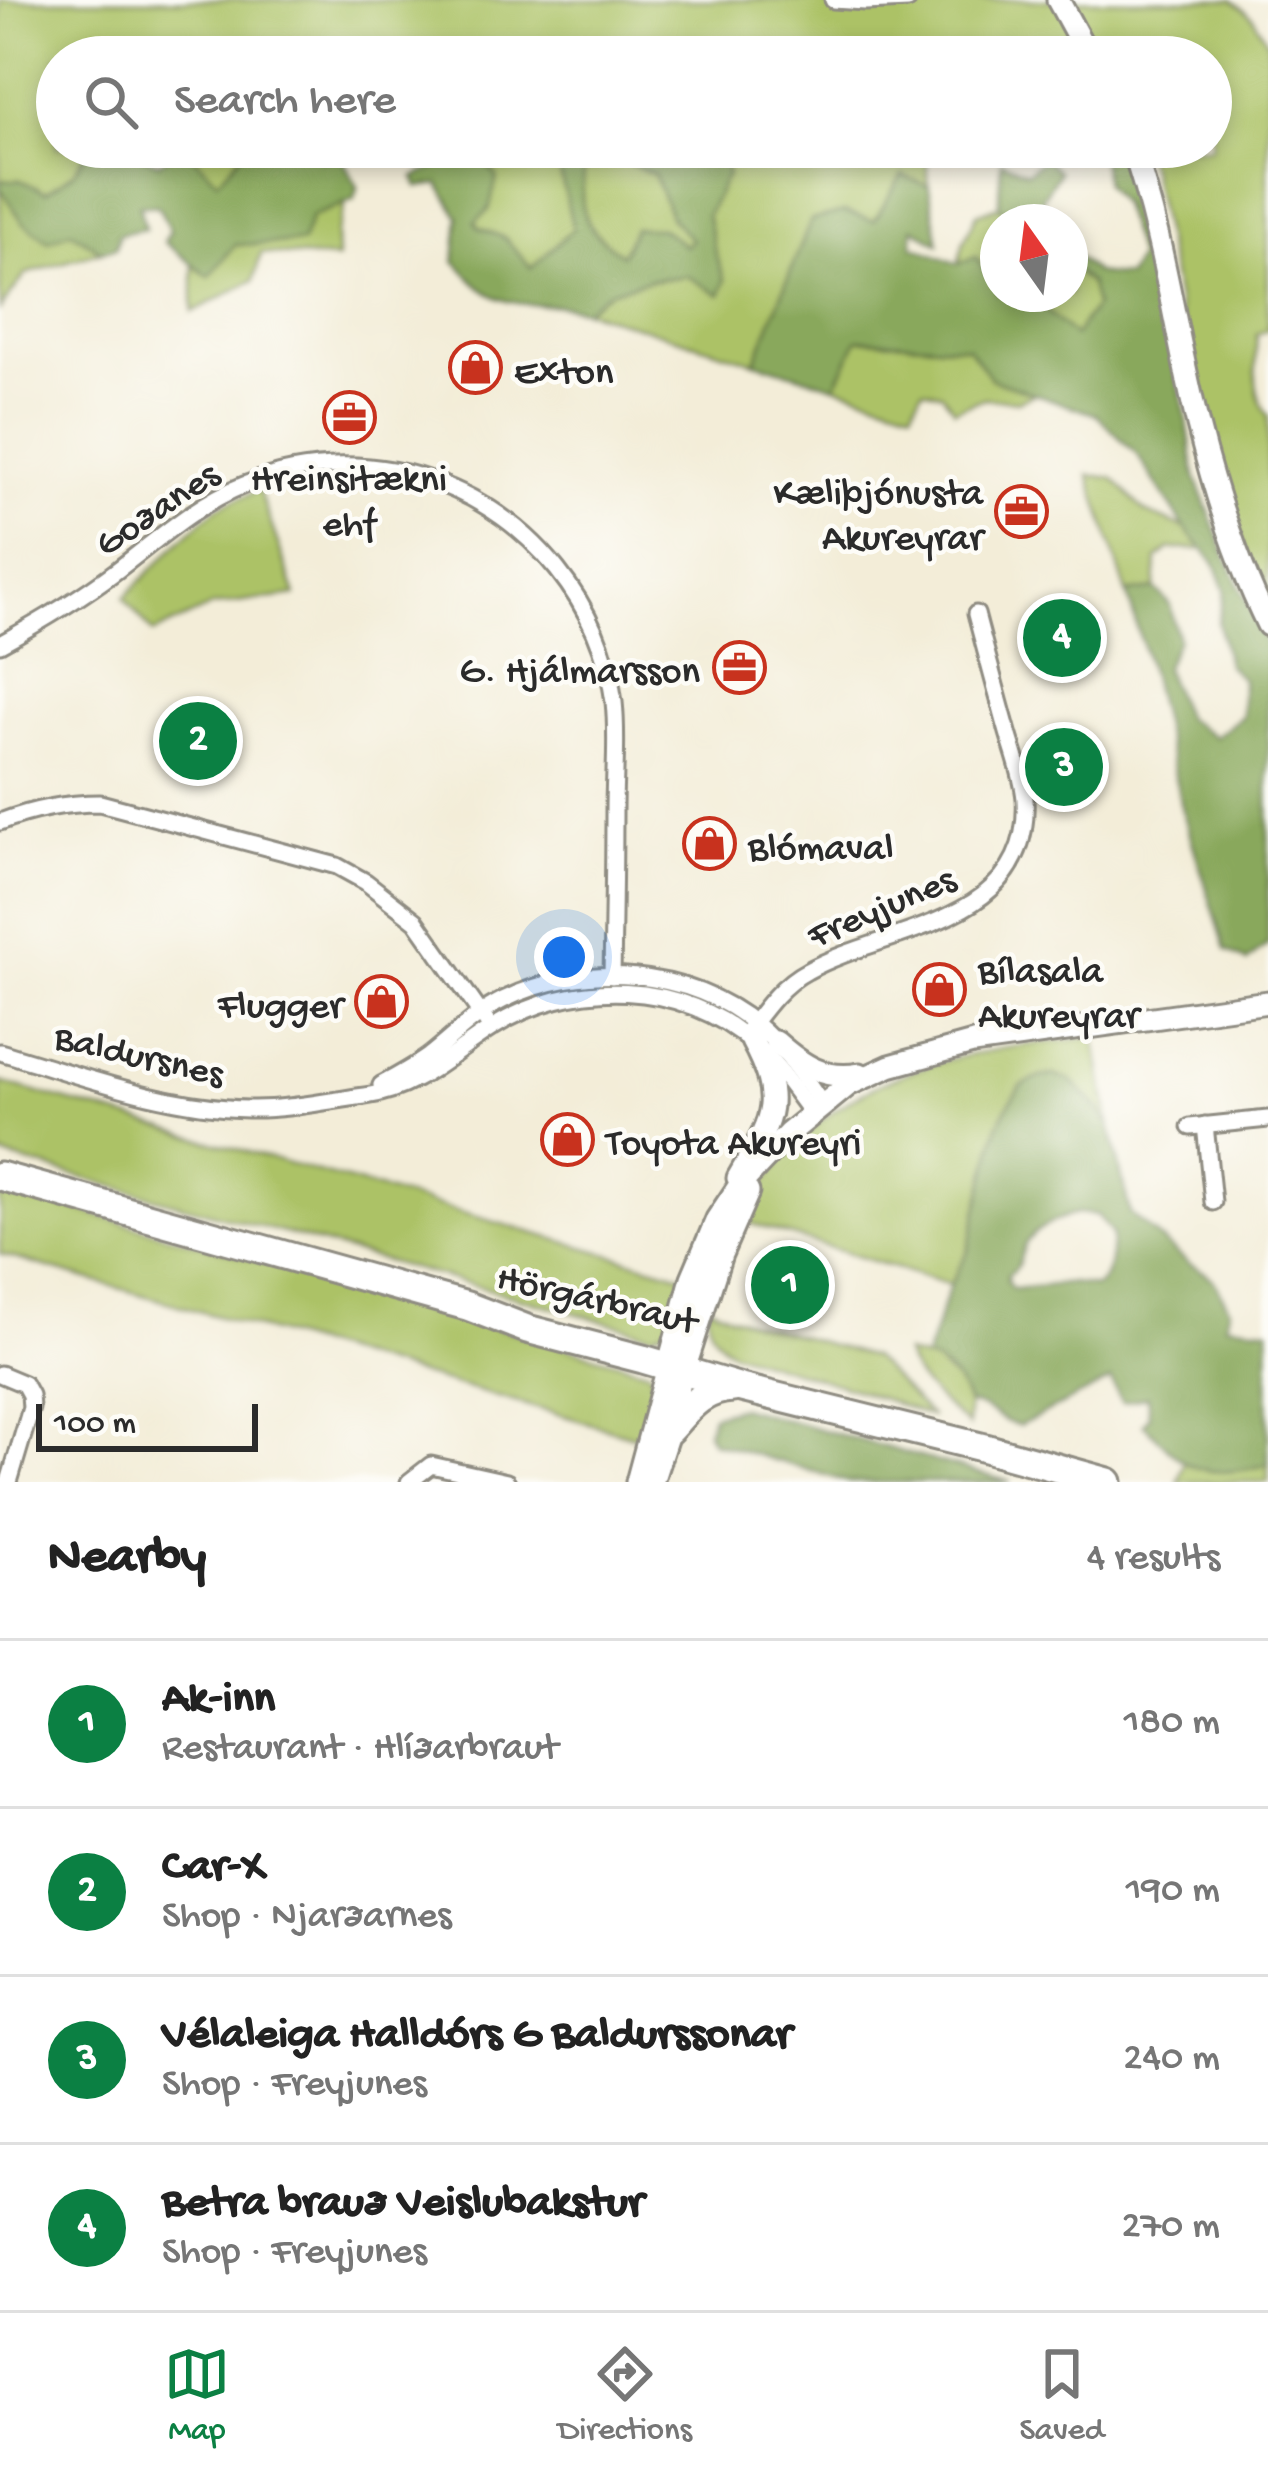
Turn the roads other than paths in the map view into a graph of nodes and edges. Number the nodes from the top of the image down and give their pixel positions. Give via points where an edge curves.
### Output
1 (833, 0) edge
2 (908, 0) edge
3 (1058, 0) edge
4 (1078, 36) edge
5 (1138, 168) edge
6 (976, 614) dead end
7 (1268, 625) edge
8 (0, 644) edge
9 (0, 822) edge
10 (612, 976) junction
11 (1268, 1002) edge
12 (486, 1021) junction
13 (750, 1033) junction
14 (776, 1042) junction
15 (0, 1052) edge
16 (890, 1066) junction
17 (817, 1109) junction
18 (1268, 1119) edge
19 (757, 1169) junction
20 (0, 1176) edge
21 (1213, 1202) dead end
22 (722, 1209) junction
23 (678, 1360) junction
24 (0, 1374) edge
25 (740, 1388) junction
26 (669, 1430) junction
27 (985, 1448) junction
28 (9, 1482) edge
29 (409, 1482) edge
30 (507, 1482) edge
31 (637, 1482) edge
32 (652, 1482) edge
33 (1108, 1482) edge

1 - 2 street
3 - 4 street
5 - 7 street via 1219,502
6 - 13 street, Freyjunes via 1025,796 1021,842 1007,871 951,916 805,971
8 - 10 street, Goðanes via 203,505 268,477 362,466 431,480 477,500 561,574 609,675 616,725
9 - 12 street via 43,807 100,802 337,866 416,921
10 - 12 street, Baldursnes via 533,988 502,1000
10 - 13 street, Baldursnes via 712,995
11 - 16 street via 973,1042
12 - 13 street, Baldursnes via 612,992 684,1001
12 - 15 street, Baldursnes via 382,1085 253,1109 161,1098
13 - 14 street, Baldursnes
13 - 17 street, Baldursnes
13 - 22 street via 769,1076 770,1119
14 - 16 street via 819,1073 851,1076
14 - 17 street, Baldursnes
16 - 17 street
17 - 19 street
18 - 21 street via 1198,1126
19 - 22 street
19 - 23 street
20 - 23 highway, Hörgárbraut via 527,1329
22 - 23 street via 702,1250
23 - 25 highway, Hörgárbraut
23 - 26 street
23 - 27 highway, Hörgárbraut via 899,1411
23 - 31 street
24 - 28 street via 23,1384 31,1402
25 - 26 highway via 707,1393
25 - 27 highway, Hörgárbraut
26 - 32 street
27 - 33 highway, Hörgárbraut
29 - 30 street via 431,1466

